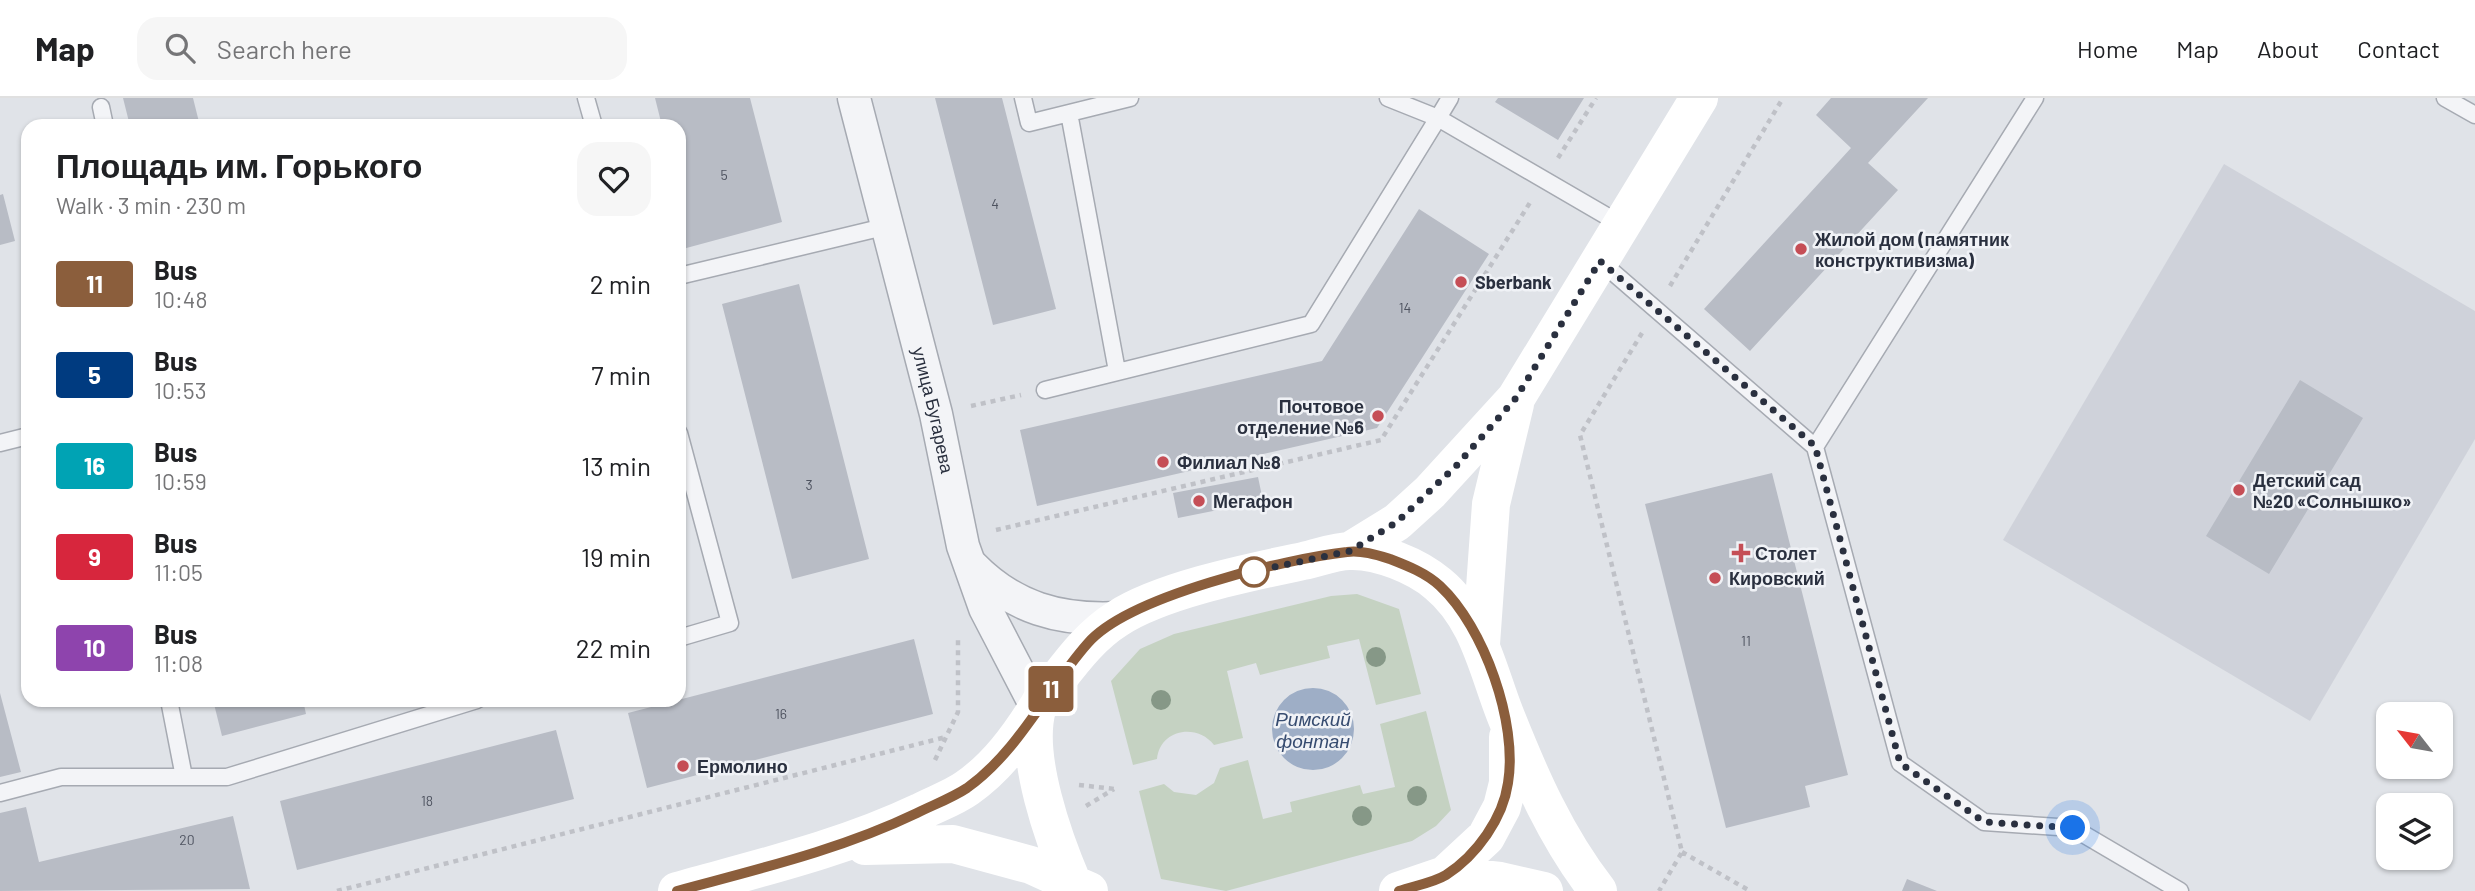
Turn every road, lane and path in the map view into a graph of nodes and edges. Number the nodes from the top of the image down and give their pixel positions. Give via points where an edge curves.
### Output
1 (586, 98) edge
2 (854, 98) edge
3 (1023, 98) edge
4 (1130, 98) edge
5 (1388, 98) edge
6 (1450, 98) edge
7 (1699, 98) edge
8 (1783, 98) edge
9 (2035, 98) edge
10 (2445, 98) edge
11 (101, 107) dead end
12 (1069, 113) junction
13 (2475, 115) edge
14 (1438, 118) junction
15 (104, 119) edge
16 (592, 119) edge
17 (1622, 225) junction
18 (888, 226) junction
19 (1600, 261) junction
20 (686, 274) edge
21 (1656, 310) junction
22 (1117, 371) junction
23 (1045, 390) joint
24 (1516, 398) junction
25 (936, 414) junction
26 (21, 438) edge
27 (0, 443) edge
28 (1815, 446) junction
29 (686, 459) edge
30 (1350, 551) junction
31 (968, 562) junction
32 (1118, 618) junction
33 (956, 632) dead end
34 (686, 636) edge
35 (1481, 644) junction
36 (170, 707) edge
37 (454, 707) edge
38 (1037, 708) junction
39 (1504, 711) junction
40 (947, 737) junction
41 (184, 777) junction
42 (0, 793) edge
43 (943, 801) junction
44 (838, 847) junction
45 (1682, 852) junction
46 (1445, 875) junction
47 (1079, 888) edge
48 (337, 891) edge
49 (677, 891) edge
50 (1398, 891) edge
51 (1544, 891) edge
52 (1598, 891) edge
53 (1660, 891) edge
54 (1750, 891) edge
55 (2180, 891) edge

1 - 16 lane
2 - 18 street, улица Бугарева
3 - 12 lane via 1029,123
4 - 12 lane
5 - 14 lane
6 - 14 lane
7 - 17 main road
8 - 21 path
9 - 28 lane
10 - 13 lane
11 - 15 lane
12 - 22 lane
14 - 17 lane
14 - 22 lane via 1311,324
17 - 19 main road
18 - 20 lane
18 - 25 street, улица Бугарева
19 - 21 lane
19 - 24 main road
21 - 28 lane
21 - 45 path via 1580,435
22 - 23 lane
23 - 25 path
24 - 30 main road via 1430,492 1397,522
24 - 35 main road via 1491,504
25 - 31 street, улица Бугарева
26 - 27 lane
28 - 55 lane via 1900,763 1984,822 2073,828
29 - 34 lane via 730,622
30 - 32 main road via 1246,573 1150,602
30 - 35 main road via 1412,567 1438,584 1463,611
31 - 32 street via 1000,592 1026,606 1087,620
31 - 38 street, улица Бугарева via 985,608
32 - 38 main road via 1091,639
33 - 40 path via 960,645 958,712
35 - 39 main road
36 - 41 lane
37 - 41 lane via 227,777
38 - 43 main road via 994,765
38 - 47 main road via 1040,781 1058,848
39 - 46 main road via 1510,755 1502,807 1486,836
39 - 52 main road via 1557,831
40 - 43 path via 934,763
40 - 48 path
41 - 42 lane via 61,777
43 - 44 main road
44 - 47 main road via 953,844 1031,865
44 - 49 main road
45 - 53 path
45 - 54 path
46 - 50 main road
46 - 51 main road

